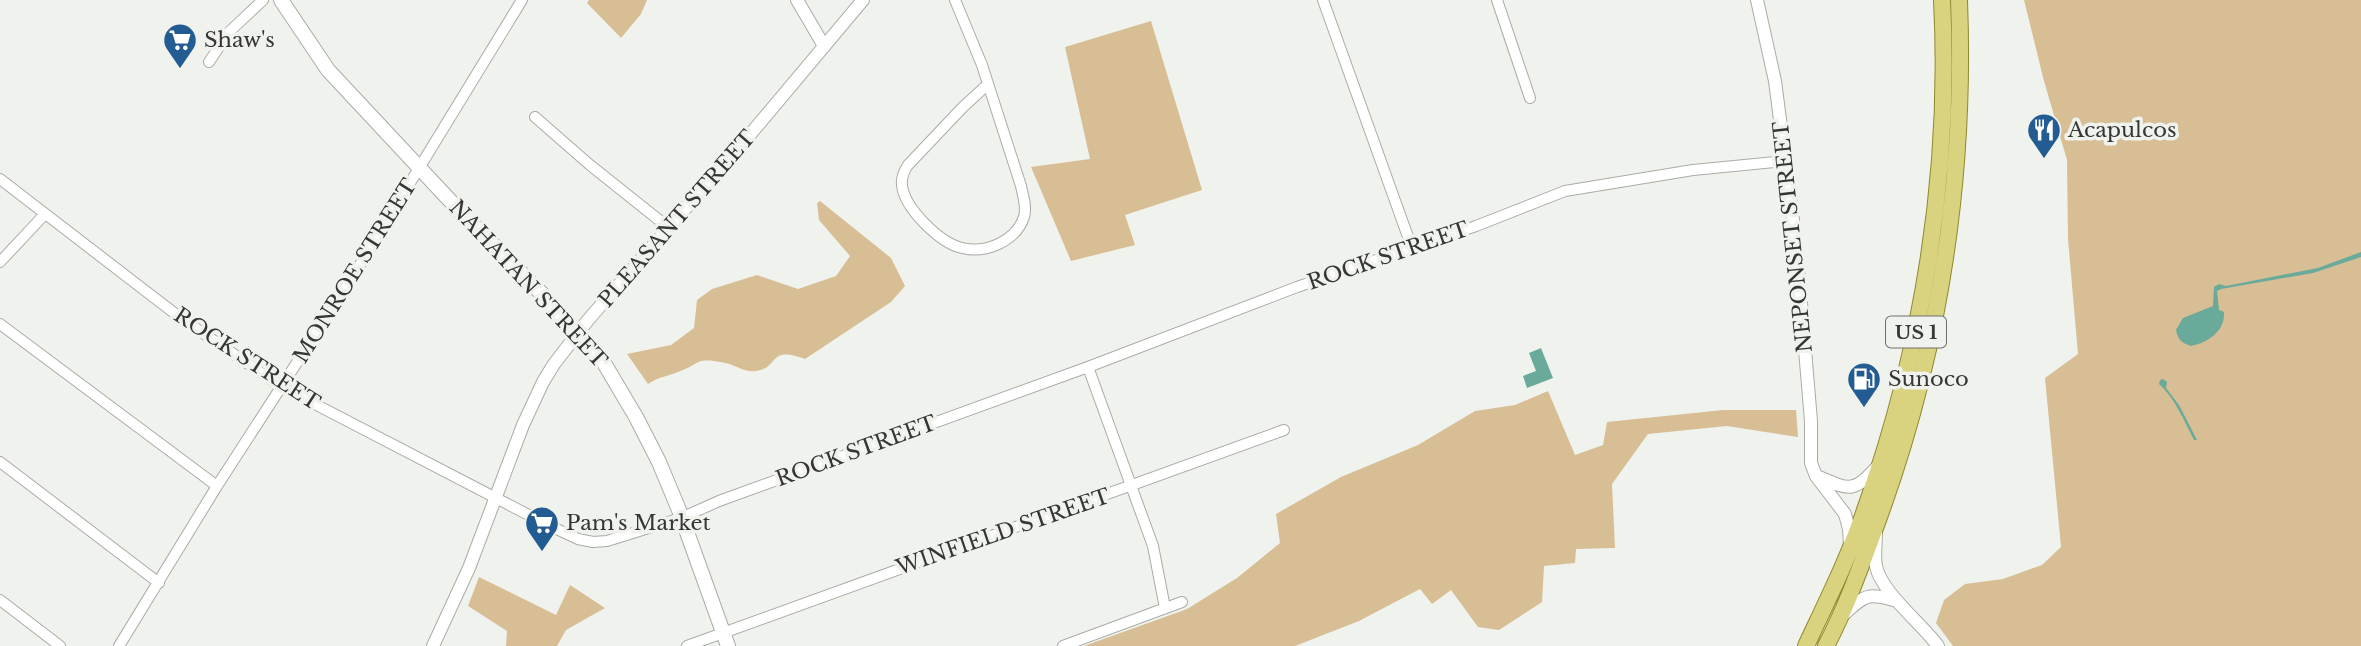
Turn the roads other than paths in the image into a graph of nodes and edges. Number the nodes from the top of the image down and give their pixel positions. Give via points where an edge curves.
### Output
1 (263, 0) edge
2 (281, 0) edge
3 (522, 0) edge
4 (797, 0) edge
5 (863, 0) edge
6 (955, 0) edge
7 (1323, 0) edge
8 (1497, 0) edge
9 (1757, 0) edge
10 (1942, 0) edge
11 (1959, 0) edge
12 (824, 46) junction
13 (209, 62) dead end
14 (987, 85) junction
15 (1530, 98) dead end
16 (535, 117) dead end
17 (1786, 161) junction
18 (420, 168) junction
19 (0, 179) edge
20 (45, 214) junction
21 (668, 228) junction
22 (1412, 248) junction
23 (0, 262) edge
24 (0, 324) edge
25 (578, 332) junction
26 (1088, 367) junction
27 (282, 387) junction
28 (1284, 430) dead end
29 (0, 463) edge
30 (1880, 464) junction
31 (1816, 476) junction
32 (217, 486) junction
33 (1132, 486) junction
34 (495, 498) junction
35 (681, 518) junction
36 (1877, 524) junction
37 (1850, 549) junction
38 (159, 583) junction
39 (0, 600) edge
40 (1897, 601) junction
41 (1182, 602) dead end
42 (1165, 608) junction
43 (1839, 618) junction
44 (726, 639) edge
45 (60, 646) edge
46 (119, 646) edge
47 (433, 646) edge
48 (687, 646) edge
49 (1063, 646) edge
50 (1806, 646) edge
51 (1826, 646) edge
52 (1938, 646) edge

1 - 13 street via 229,32
2 - 18 main road, NAHATAN STREET via 328,70
3 - 18 street, MONROE STREET
4 - 12 street
5 - 12 street, PLEASANT STREET
6 - 14 street
7 - 22 street
8 - 15 street
9 - 17 street, NEPONSET STREET
10 - 30 main road, US 1 via 1943,116 1930,252 1907,374
11 - 36 main road, US 1 via 1960,95 1942,285 1915,407
12 - 21 street, PLEASANT STREET
14 - 14 street via 1025,205 1018,230 1006,241 975,250 944,241 930,229 909,205 902,175
16 - 21 street
17 - 22 street, ROCK STREET via 1693,170 1565,191
17 - 31 street, NEPONSET STREET via 1803,320 1811,463
18 - 25 main road, NAHATAN STREET
18 - 27 street, MONROE STREET
19 - 20 street, ROCK STREET
20 - 23 street
20 - 27 street, ROCK STREET via 182,319
21 - 25 street, PLEASANT STREET
22 - 26 street, ROCK STREET
24 - 32 street
25 - 34 street, PLEASANT STREET via 542,382
25 - 35 main road, NAHATAN STREET via 604,363 636,417
26 - 33 street
26 - 35 street, ROCK STREET
27 - 32 street, MONROE STREET
27 - 34 street, ROCK STREET
28 - 33 street, WINFIELD STREET
29 - 38 street
30 - 31 street via 1861,485 1844,488
30 - 37 main road, US 1
31 - 37 street, NEPONSET STREET via 1845,514
32 - 38 street, MONROE STREET
33 - 42 street via 1153,546
33 - 44 street, WINFIELD STREET via 940,553
34 - 35 street, ROCK STREET via 593,542
34 - 47 street, PLEASANT STREET
35 - 44 main road, NAHATAN STREET
36 - 40 street via 1876,566
36 - 43 main road, US 1
37 - 50 main road, US 1
38 - 46 street, MONROE STREET
39 - 45 street
40 - 43 street via 1861,598
40 - 52 street
41 - 42 street
42 - 49 street
43 - 51 main road, US 1
44 - 48 street, WINFIELD STREET

